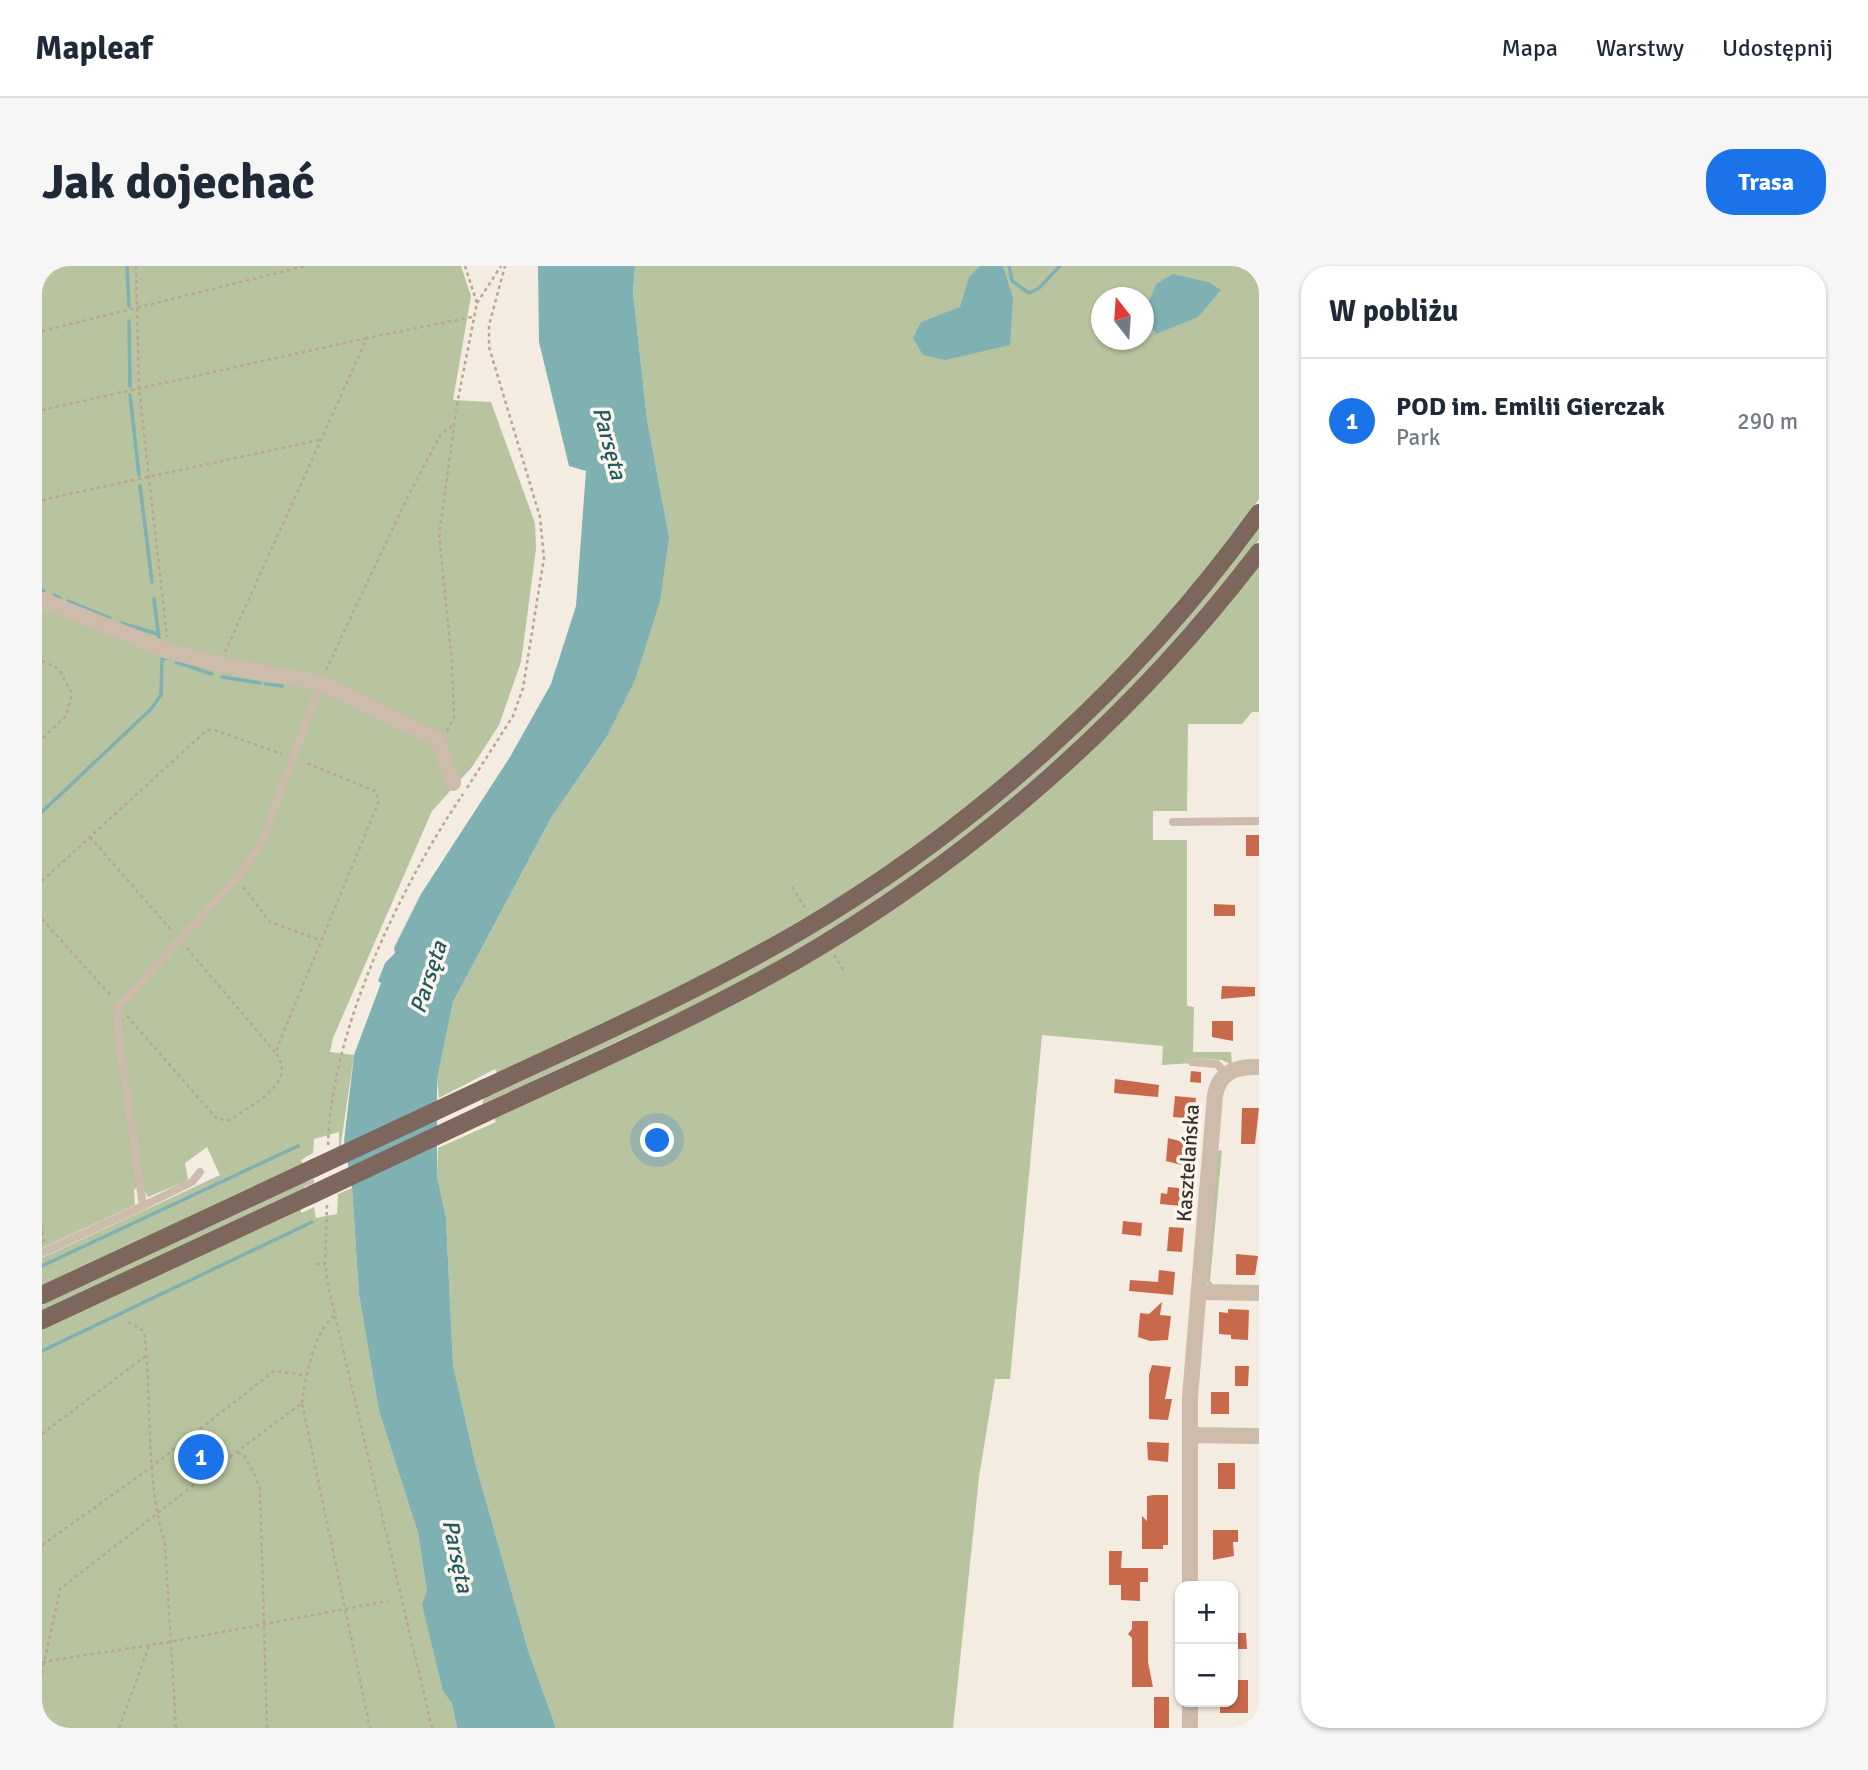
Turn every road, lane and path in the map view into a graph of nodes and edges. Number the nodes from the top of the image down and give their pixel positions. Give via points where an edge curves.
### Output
1 (136, 266) edge
2 (306, 266) edge
3 (465, 266) edge
4 (503, 266) edge
5 (477, 303) junction
6 (138, 309) junction
7 (474, 317) junction
8 (42, 331) edge
9 (367, 338) junction
10 (139, 389) junction
11 (42, 410) edge
12 (454, 424) junction
13 (320, 440) junction
14 (150, 477) junction
15 (42, 500) edge
16 (1259, 513) edge
17 (1259, 552) edge
18 (42, 600) edge
19 (168, 651) junction
20 (42, 661) edge
21 (219, 664) junction
22 (321, 683) junction
23 (42, 739) edge
24 (438, 740) junction
25 (295, 755) junction
26 (453, 783) dead end
27 (1259, 821) edge
28 (1173, 822) dead end
29 (236, 879) junction
30 (42, 881) edge
31 (792, 887) dead end
32 (807, 911) dead end
33 (42, 919) edge
34 (321, 941) junction
35 (834, 955) dead end
36 (845, 973) dead end
37 (119, 1006) junction
38 (1192, 1062) dead end
39 (1259, 1067) edge
40 (335, 1072) dead end
41 (1226, 1074) junction
42 (200, 1172) dead end
43 (143, 1206) junction
44 (42, 1225) edge
45 (326, 1238) dead end
46 (44, 1253) edge
47 (316, 1264) dead end
48 (325, 1264) junction
49 (1199, 1292) junction
50 (1259, 1293) edge
51 (42, 1295) edge
52 (335, 1314) junction
53 (42, 1320) edge
54 (128, 1322) dead end
55 (147, 1355) junction
56 (304, 1375) junction
57 (302, 1403) junction
58 (42, 1434) edge
59 (1190, 1435) junction
60 (1259, 1436) edge
61 (235, 1452) junction
62 (150, 1468) junction
63 (156, 1516) junction
64 (42, 1545) edge
65 (1190, 1581) edge
66 (388, 1601) dead end
67 (347, 1609) junction
68 (262, 1624) junction
69 (169, 1642) junction
70 (150, 1646) junction
71 (44, 1662) edge
72 (42, 1673) edge
73 (1190, 1707) edge
74 (119, 1728) edge
75 (176, 1728) edge
76 (267, 1728) edge
77 (370, 1728) edge
78 (432, 1728) edge
79 (1189, 1728) edge

1 - 6 path
2 - 6 path
3 - 5 path
4 - 5 path
4 - 40 path via 489,324 489,347 544,540 530,657 513,716 449,816 392,919 342,1043
5 - 7 path
6 - 8 path
6 - 10 path
7 - 9 path
7 - 12 path
9 - 10 path
9 - 13 path
10 - 11 path
10 - 14 path
12 - 22 path via 441,434 408,496
12 - 24 path via 439,535 454,717
13 - 14 path
13 - 21 path
14 - 15 path
14 - 19 path
16 - 51 main road, bridge via 1191,600 1119,679 1033,762 937,840 825,916 739,965
17 - 53 main road, bridge via 1122,710 1040,786 930,873 827,942 750,986
18 - 19 street
19 - 21 street
20 - 23 path via 59,669 72,694 66,716
21 - 22 street
22 - 24 street
22 - 25 lane
24 - 26 street
25 - 29 lane via 261,844
25 - 30 path via 207,730
25 - 34 path via 305,764 375,791 379,801
27 - 28 lane
29 - 34 path via 270,922
29 - 37 lane
31 - 32 path
33 - 37 path
34 - 37 path via 276,1053 284,1073 280,1083 230,1120 217,1119
35 - 36 path
37 - 43 lane via 117,1026
38 - 41 lane via 1217,1064
39 - 41 street via 1237,1068
41 - 49 street, Kasztelańska via 1215,1095
42 - 43 lane via 192,1182
43 - 46 lane
44 - 46 path
45 - 48 path
47 - 48 path
48 - 52 path
49 - 50 street
49 - 59 street, Kasztelańska
52 - 56 path via 323,1326
52 - 78 path
54 - 55 path via 144,1331
55 - 58 path
55 - 62 path
56 - 57 path
56 - 62 path via 274,1371
57 - 61 path
57 - 67 path
59 - 60 street
59 - 65 street, Kasztelańska
61 - 63 path
61 - 68 path via 243,1454 260,1490
62 - 63 path
62 - 64 path
63 - 69 path via 164,1544
63 - 71 path via 60,1589
66 - 67 path
67 - 68 path
67 - 77 path
68 - 69 path
68 - 76 path
69 - 70 path
69 - 75 path
70 - 71 path
70 - 74 path
71 - 72 path
73 - 79 street

